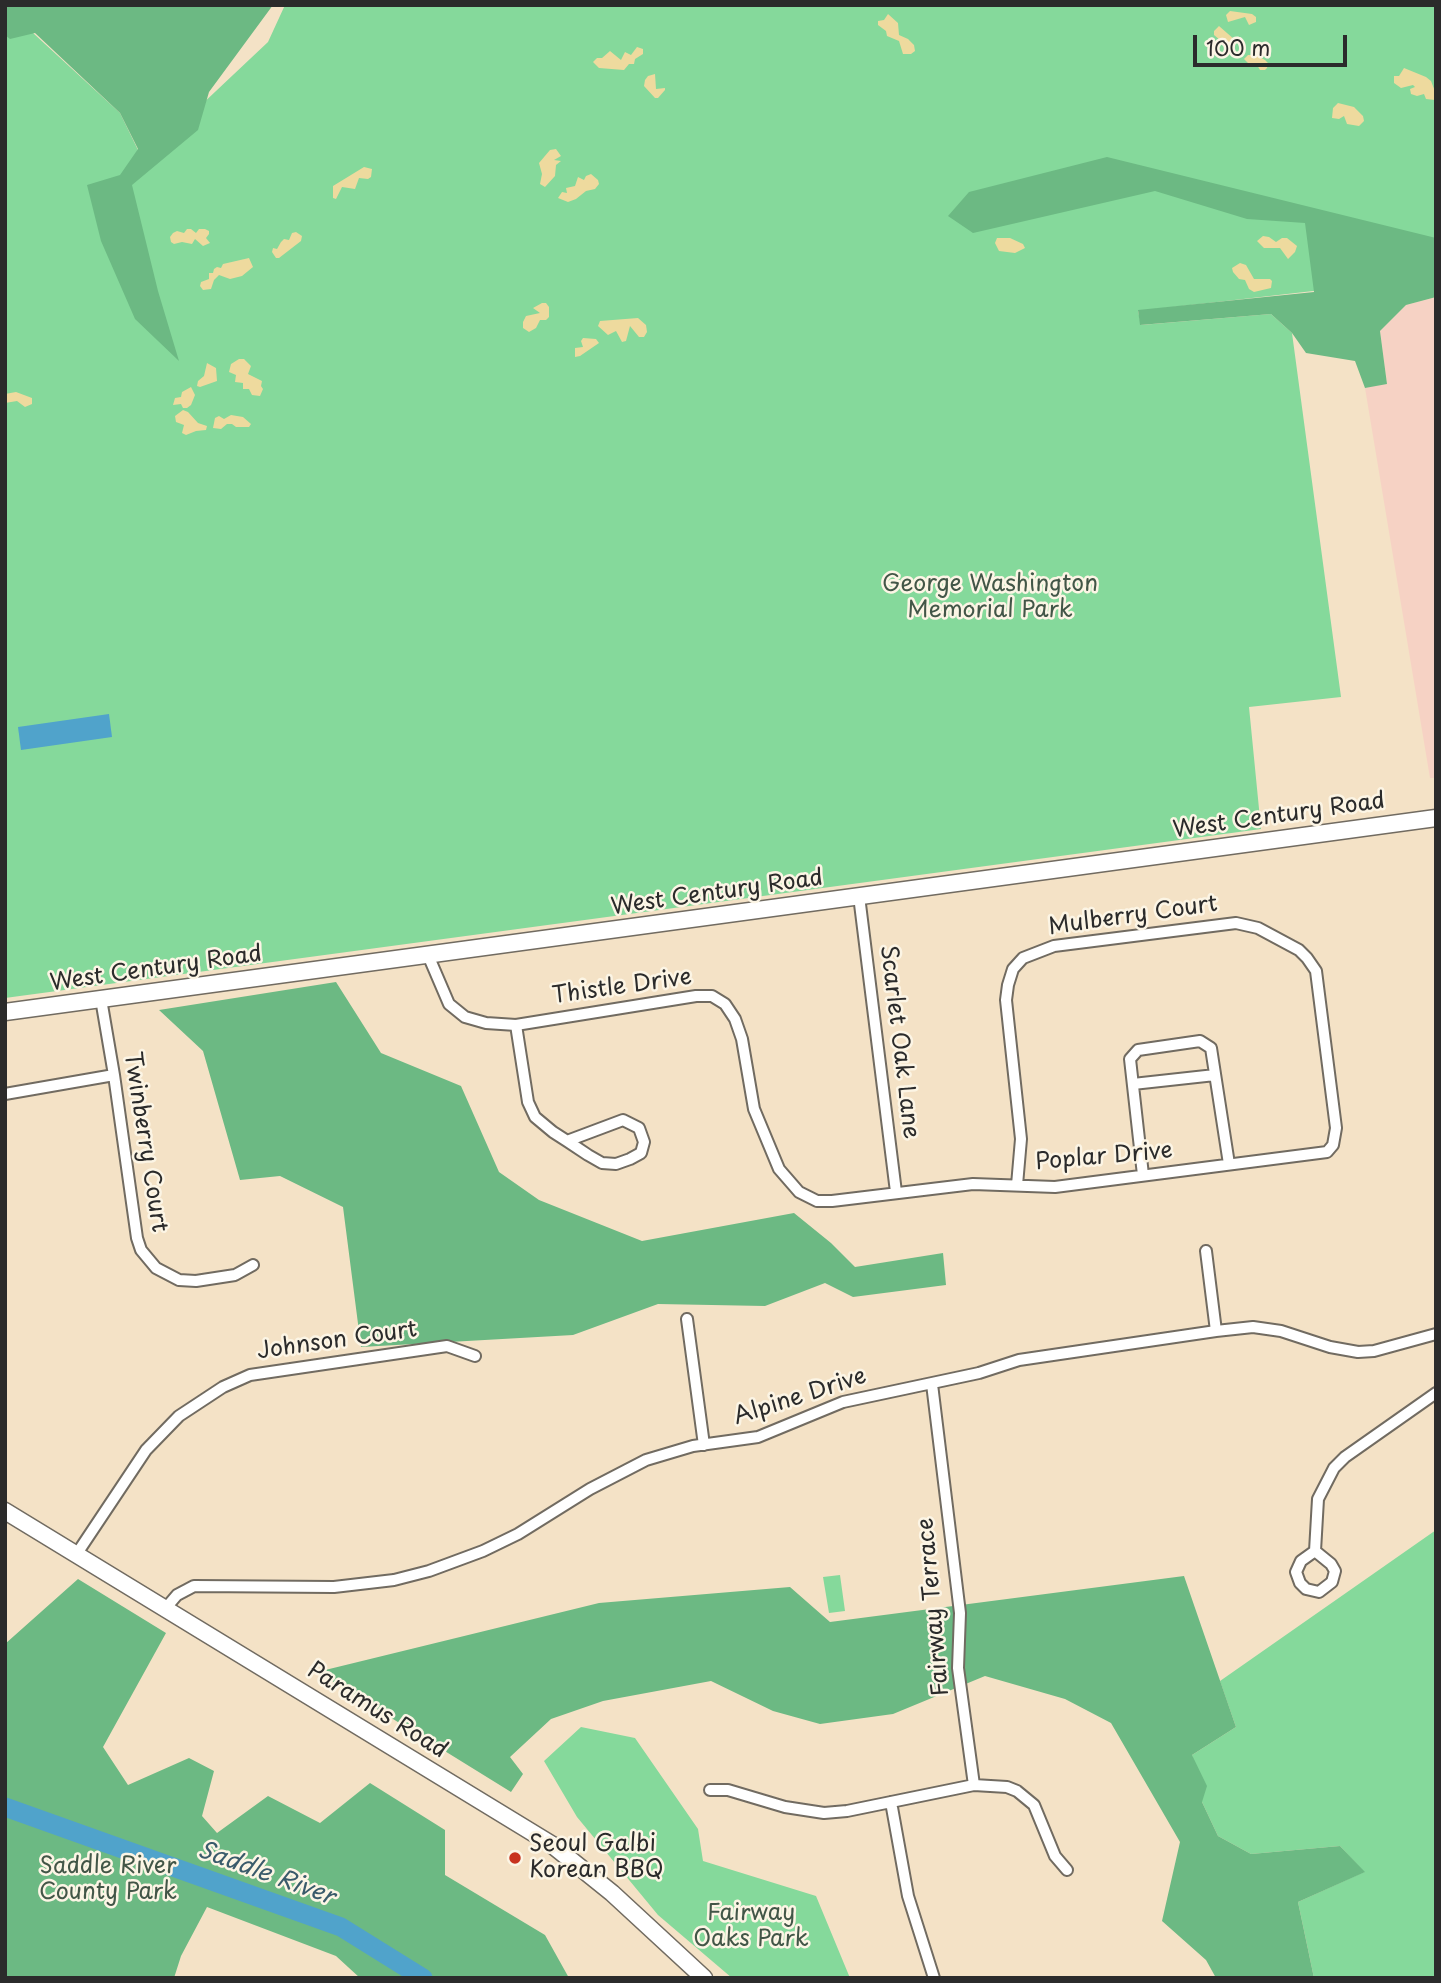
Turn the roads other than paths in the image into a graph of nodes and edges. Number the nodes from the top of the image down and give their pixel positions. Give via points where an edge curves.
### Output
1 (1436, 818) edge
2 (859, 896) junction
3 (428, 955) junction
4 (101, 999) junction
5 (5, 1012) edge
6 (516, 1025) junction
7 (114, 1075) junction
8 (1215, 1075) junction
9 (1133, 1084) junction
10 (5, 1094) edge
11 (1334, 1120) joint
12 (567, 1141) junction
13 (1228, 1164) junction
14 (779, 1169) joint
15 (1143, 1175) junction
16 (1017, 1185) junction
17 (896, 1192) junction
18 (1206, 1251) dead end
19 (253, 1265) dead end
20 (687, 1319) dead end
21 (1216, 1331) junction
22 (1436, 1334) edge
23 (475, 1356) dead end
24 (932, 1384) junction
25 (1436, 1393) edge
26 (704, 1445) junction
27 (5, 1511) edge
28 (1315, 1551) dead end
29 (76, 1555) junction
30 (165, 1609) junction
31 (974, 1785) junction
32 (710, 1790) dead end
33 (891, 1802) junction
34 (1067, 1870) dead end
35 (704, 1978) edge
36 (934, 1978) edge

1 - 2 main road, West Century Road
2 - 3 main road, West Century Road
2 - 17 street, Scarlet Oak Lane
3 - 4 main road, West Century Road
3 - 6 street, Thistle Drive via 443,994 456,1012 474,1021
4 - 5 main road, West Century Road
4 - 7 street, Twinberry Court
6 - 12 street via 528,1102 535,1117
6 - 14 street, Thistle Drive via 712,996 735,1019 754,1109
7 - 10 street
7 - 19 street, Twinberry Court via 137,1238 147,1259 167,1275 192,1281 235,1275
8 - 9 street
8 - 9 street via 1211,1048 1200,1041 1138,1050 1130,1059
8 - 13 street
9 - 15 street
11 - 13 street, Poplar Drive via 1336,1138 1326,1152
11 - 16 street, Mulberry Court via 1316,971 1299,950 1258,928 1236,923 1054,946 1023,958 1007,985 1021,1139
12 - 12 street via 603,1163 616,1164 641,1153 644,1142 639,1128 623,1120
13 - 15 street, Poplar Drive
14 - 17 street, Poplar Drive via 799,1192 817,1201
15 - 16 street, Poplar Drive via 1055,1187
16 - 17 street, Poplar Drive via 973,1184
18 - 21 street
20 - 26 street
21 - 22 street, Alpine Drive via 1268,1328 1359,1352
21 - 24 street, Alpine Drive via 1019,1360
23 - 29 street, Johnson Court via 447,1346 250,1375 222,1387 179,1416 153,1442
24 - 26 street, Alpine Drive via 844,1402 758,1437
24 - 31 street, Fairway Terrace via 960,1613 958,1668
25 - 28 street via 1334,1468 1318,1499
26 - 30 street, Alpine Drive via 673,1451 620,1472 518,1534 429,1571 334,1587 194,1586 177,1595
27 - 29 main road, Paramus Road
29 - 30 main road, Paramus Road
30 - 35 main road, Paramus Road via 551,1844
31 - 33 street
31 - 34 street via 1007,1787 1027,1797 1039,1814 1055,1856
32 - 33 street via 728,1790 807,1811 847,1811
33 - 36 street via 908,1896

